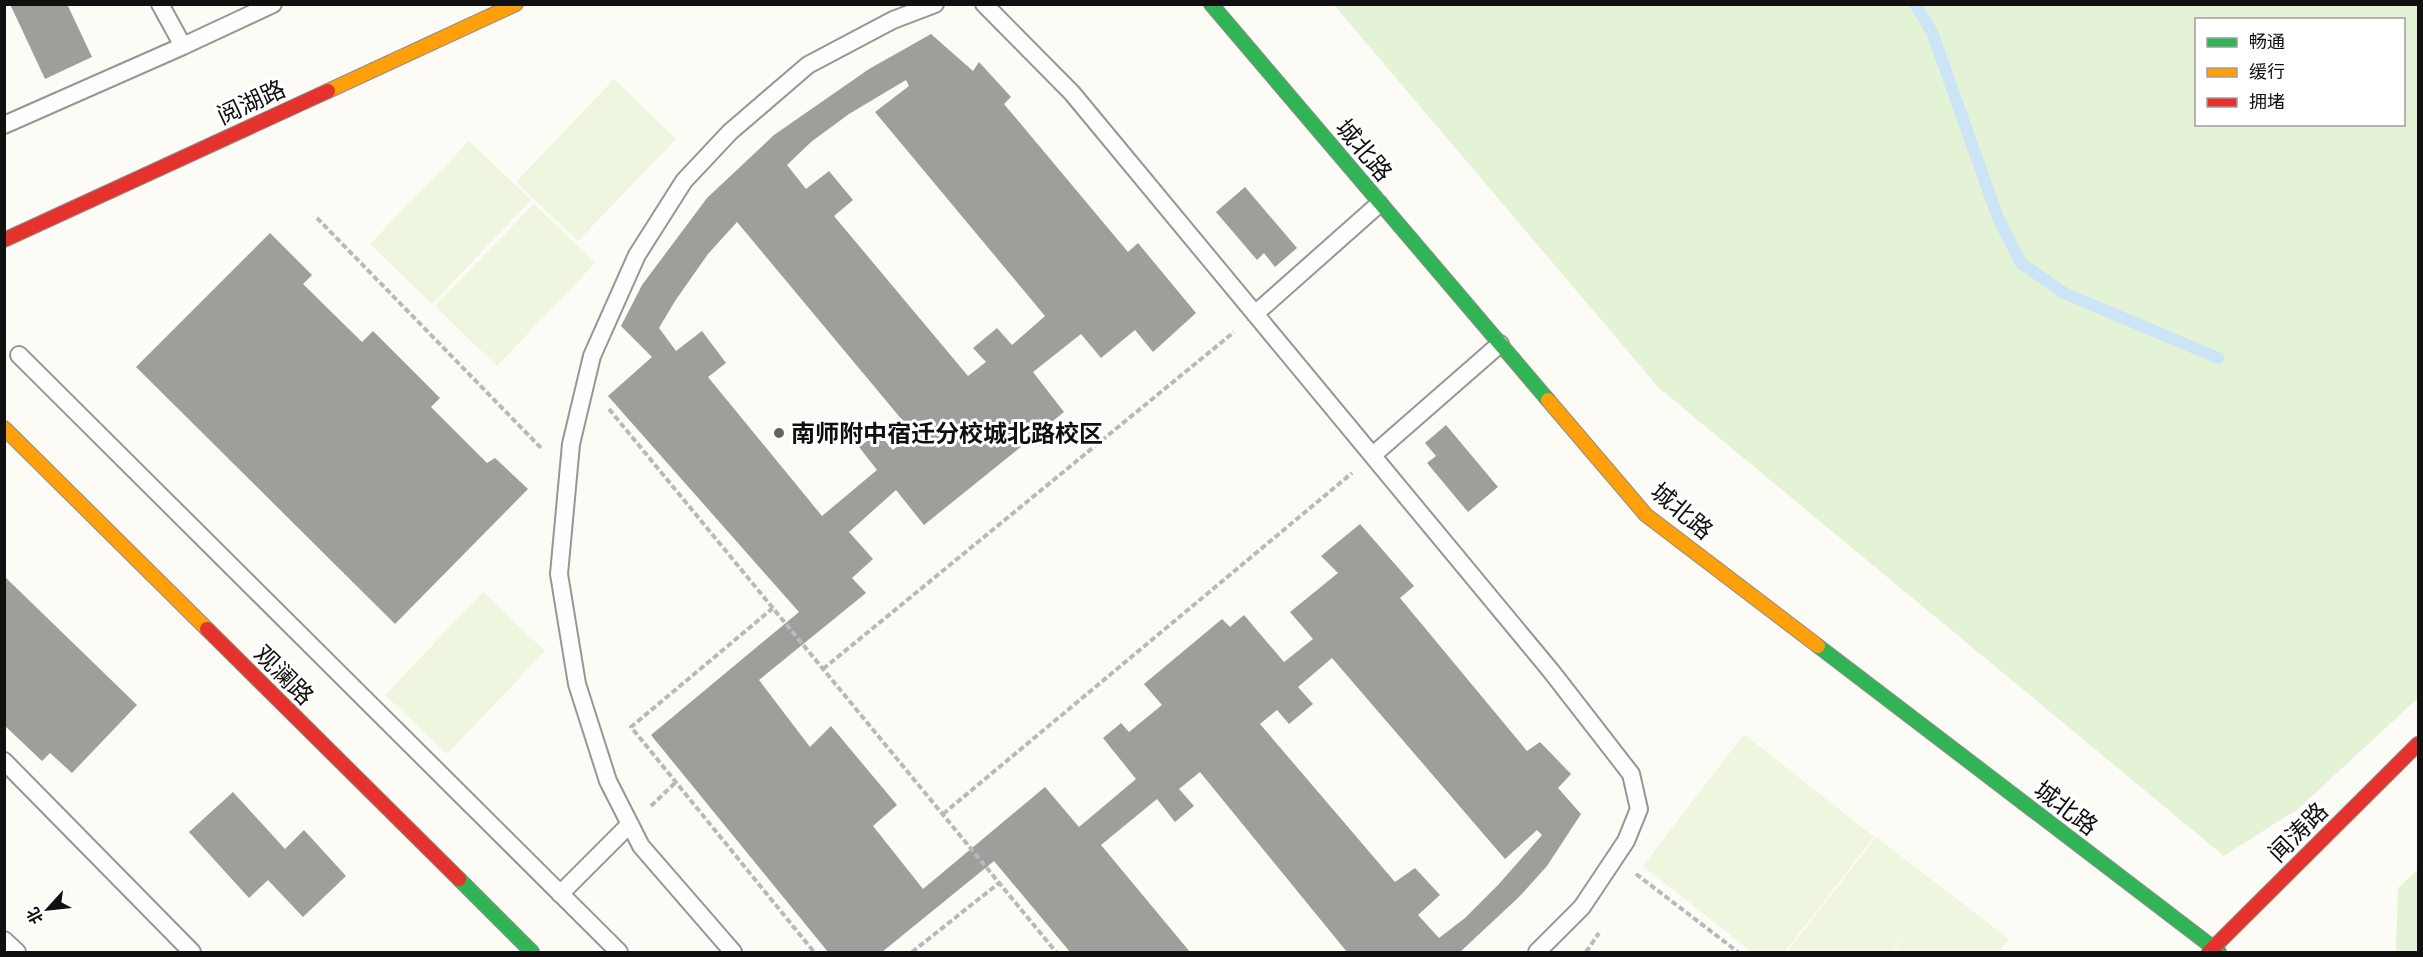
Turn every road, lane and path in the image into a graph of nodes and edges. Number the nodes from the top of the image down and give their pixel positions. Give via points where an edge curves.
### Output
1 (160, 4) edge
2 (273, 4) edge
3 (516, 4) edge
4 (935, 4) edge
5 (984, 4) edge
6 (1211, 4) edge
7 (183, 46) junction
8 (4, 125) edge
9 (1379, 204) junction
10 (317, 219) dead end
11 (4, 240) edge
12 (1255, 314) junction
13 (1500, 344) junction
14 (19, 356) dead end
15 (586, 381) junction
16 (4, 428) edge
17 (1373, 455) junction
18 (568, 477) junction
19 (773, 608) junction
20 (823, 669) junction
21 (2418, 744) edge
22 (4, 761) edge
23 (942, 814) junction
24 (630, 824) junction
25 (1615, 858) junction
26 (999, 883) junction
27 (561, 894) junction
28 (4, 940) edge
29 (2213, 951) edge
30 (17, 952) edge
31 (192, 952) edge
32 (532, 952) edge
33 (619, 952) edge
34 (733, 952) edge
35 (814, 952) edge
36 (912, 952) edge
37 (1056, 952) edge
38 (1537, 952) edge
39 (1738, 952) edge

1 - 7 lane
2 - 7 lane
3 - 11 street, 阅湖路
4 - 15 lane via 893,20 808,65 730,132 684,181 637,255 592,356
5 - 12 lane via 1072,93
6 - 9 street, 城北路
7 - 8 lane
9 - 12 lane
9 - 13 street, 城北路
10 - 18 path
12 - 17 lane
12 - 20 path
13 - 17 lane
13 - 29 street, 城北路 via 1646,515
14 - 27 lane
15 - 18 lane via 571,444
15 - 19 path
16 - 32 street, 观澜路
17 - 23 path
17 - 25 lane via 1631,774 1640,809
18 - 24 lane via 559,574 577,684 608,781
19 - 20 path
19 - 35 path via 631,727
20 - 23 path
21 - 29 street, 闻涛路
22 - 31 lane
23 - 26 path
24 - 27 lane
24 - 34 lane via 641,846
25 - 38 lane via 1582,907
25 - 39 path
26 - 36 path
26 - 37 path
27 - 33 lane
28 - 30 lane

